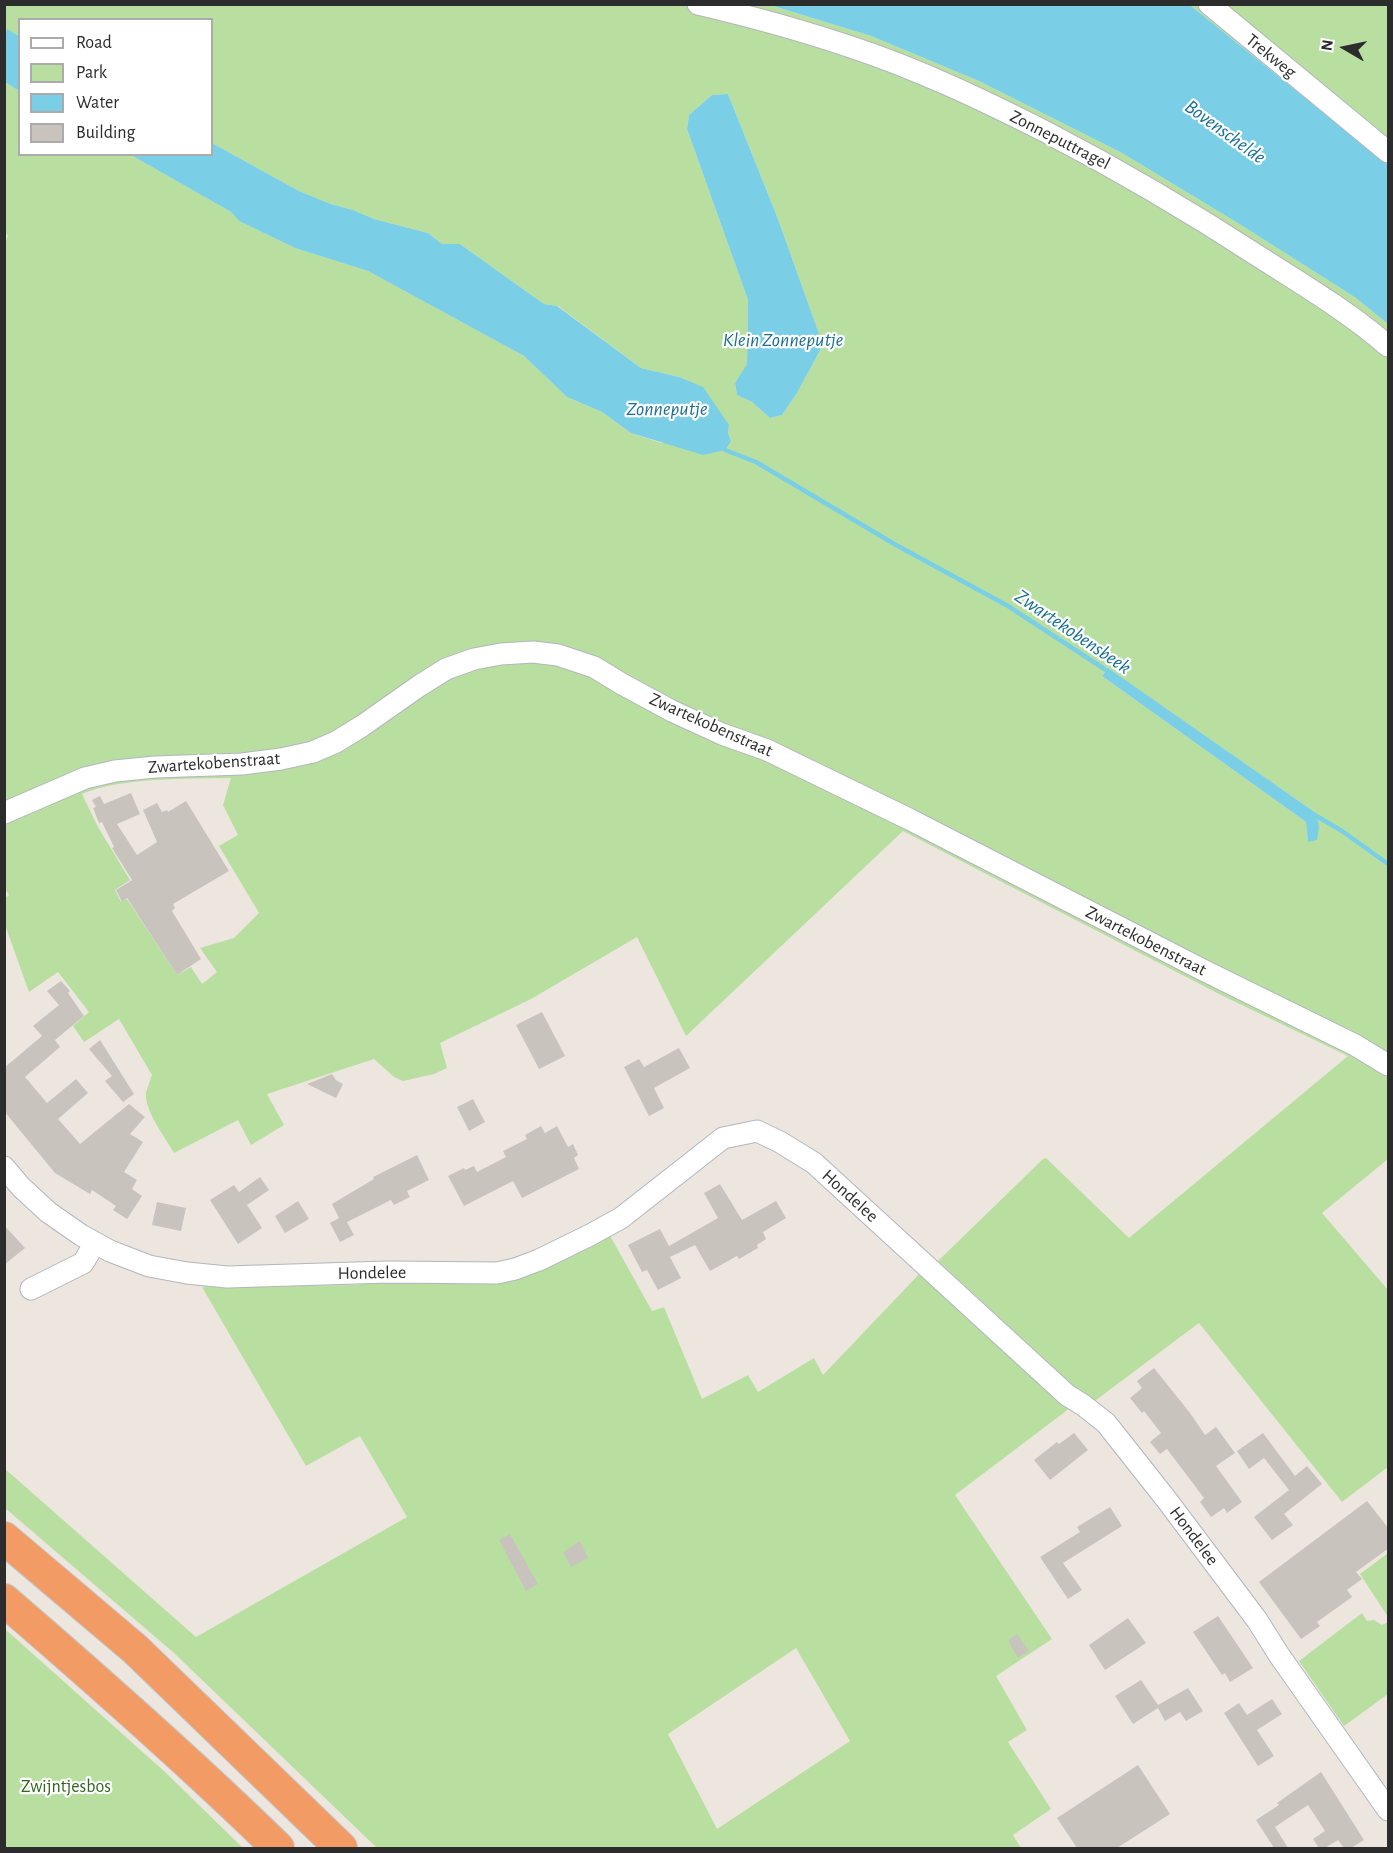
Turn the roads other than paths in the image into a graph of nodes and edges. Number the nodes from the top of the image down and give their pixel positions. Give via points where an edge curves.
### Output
1 (698, 4) edge
2 (1209, 4) edge
3 (1389, 152) edge
4 (1389, 346) edge
5 (4, 813) edge
6 (1389, 1065) edge
7 (4, 1167) edge
8 (95, 1243) junction
9 (31, 1289) dead end
10 (4, 1538) edge
11 (4, 1600) edge
12 (1389, 1810) edge
13 (278, 1848) edge
14 (341, 1848) edge

1 - 4 street, Zonneputtragel via 853,47 1018,118 1158,192
2 - 3 street, Trekweg
5 - 6 street, Zwartekobenstraat via 85,778 115,771 242,764 313,752 362,726 446,669 474,658 501,654 558,655 594,667 672,711 768,750 909,819 1355,1044
7 - 8 street, Hondelee via 48,1212
8 - 9 street via 83,1263
8 - 12 street, Hondelee via 149,1266 227,1277 497,1273 539,1260 597,1232 621,1218 723,1138 757,1131 814,1163 1067,1395 1106,1423 1257,1620
10 - 14 highway via 135,1649
11 - 13 highway via 115,1696

